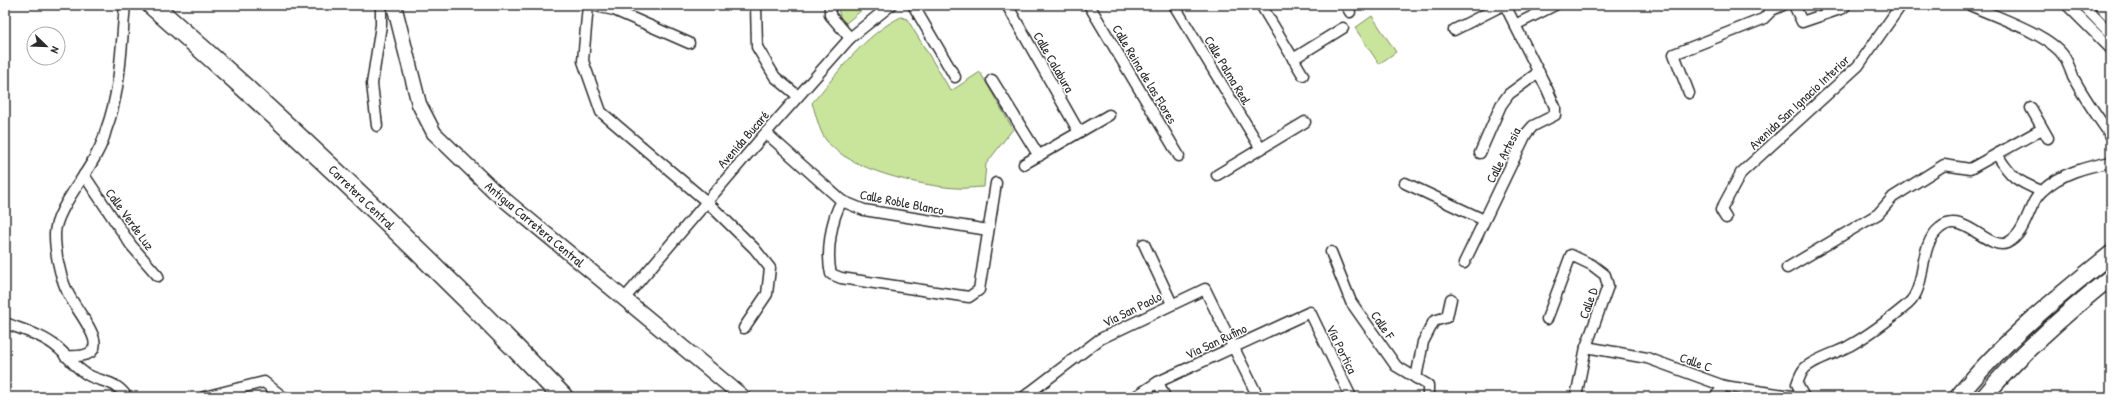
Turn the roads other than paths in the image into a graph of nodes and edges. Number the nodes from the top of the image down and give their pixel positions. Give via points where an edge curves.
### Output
1 (125, 5) edge
2 (152, 5) edge
3 (169, 5) edge
4 (381, 5) edge
5 (394, 5) edge
6 (588, 5) edge
7 (591, 5) edge
8 (756, 5) edge
9 (830, 5) edge
10 (891, 5) edge
11 (913, 5) edge
12 (1007, 5) edge
13 (1089, 5) edge
14 (1174, 5) edge
15 (1261, 5) edge
16 (1504, 5) edge
17 (1555, 5) edge
18 (1783, 5) edge
19 (1794, 5) edge
20 (1846, 5) edge
21 (1900, 5) edge
22 (1970, 5) edge
23 (2068, 5) edge
24 (2083, 5) edge
25 (616, 8) edge
26 (1515, 24) junction
27 (1343, 28) dead end
28 (1454, 30) dead end
29 (2111, 34) edge
30 (850, 38) junction
31 (690, 43) dead end
32 (2111, 49) edge
33 (1293, 59) junction
34 (1539, 72) junction
35 (1303, 75) dead end
36 (955, 77) dead end
37 (992, 80) dead end
38 (1689, 93) dead end
39 (798, 96) junction
40 (2031, 108) dead end
41 (1109, 115) dead end
42 (1305, 122) dead end
43 (377, 126) dead end
44 (2042, 128) junction
45 (1079, 132) junction
46 (766, 133) junction
47 (2111, 136) edge
48 (2048, 138) dead end
49 (1261, 149) junction
50 (1480, 153) dead end
51 (1997, 154) junction
52 (1039, 156) junction
53 (1178, 156) dead end
54 (2111, 162) edge
55 (1024, 164) dead end
56 (84, 175) junction
57 (1217, 175) dead end
58 (996, 183) dead end
59 (1405, 183) dead end
60 (2041, 191) junction
61 (842, 201) junction
62 (707, 202) junction
63 (1726, 218) dead end
64 (1484, 220) junction
65 (988, 230) junction
66 (1144, 244) dead end
67 (1331, 252) dead end
68 (2111, 254) edge
69 (1464, 263) dead end
70 (1787, 268) dead end
71 (158, 276) dead end
72 (2111, 277) edge
73 (624, 299) junction
74 (1451, 299) dead end
75 (1172, 304) junction
76 (1310, 312) joint
77 (1547, 319) dead end
78 (5, 323) edge
79 (744, 328) dead end
80 (1234, 346) junction
81 (1586, 347) junction
82 (65, 356) junction
83 (1416, 378) junction
84 (1158, 382) junction
85 (1724, 386) junction
86 (127, 397) edge
87 (204, 397) edge
88 (283, 397) edge
89 (563, 397) edge
90 (579, 397) edge
91 (743, 397) edge
92 (1024, 397) edge
93 (1135, 397) edge
94 (1165, 397) edge
95 (1258, 397) edge
96 (1351, 397) edge
97 (1428, 397) edge
98 (1576, 397) edge
99 (1715, 397) edge
100 (1799, 397) edge
101 (1804, 397) edge
102 (1958, 397) edge
103 (1984, 397) edge

1 - 56 street via 120,72 113,107 97,153
2 - 89 highway, Carretera Central via 357,192
3 - 90 highway, Carretera Central via 367,185
4 - 43 street via 381,25 372,84
5 - 73 street, Antigua Carretera Central via 419,104 434,133 494,191
6 - 62 street via 583,61 601,112
7 - 25 street
8 - 39 street via 758,47 775,77
9 - 30 street via 830,15
10 - 30 street, Avenida Bucaré
11 - 36 street
12 - 45 street, Calle Calabura
13 - 53 street, Calle Reina de las Flores
14 - 49 street, Calle Palma Real
15 - 33 street
16 - 26 street, Calle Artesia
16 - 28 street
17 - 26 street
18 - 38 street via 1772,10 1763,20 1674,54
19 - 20 street via 1802,22
21 - 63 street, Avenida San Ignacio Interior via 1858,66 1741,173 1721,210
22 - 47 street via 2052,44 2066,59 2073,76
23 - 32 street
24 - 29 street
25 - 31 street
26 - 34 street, Calle Artesia
27 - 33 street
30 - 39 street, Avenida Bucaré
33 - 35 street
34 - 50 street via 1509,94 1501,105
34 - 64 street, Calle Artesia via 1555,107 1556,115 1533,126 1526,134
37 - 52 street
39 - 46 street, Avenida Bucaré
40 - 44 street
41 - 45 street
42 - 49 street
44 - 48 street
44 - 51 street
45 - 52 street
46 - 61 street, Calle Roble Blanco
46 - 62 street, Avenida Bucaré
49 - 57 street
51 - 60 street via 2008,173
51 - 70 street via 1970,169 1944,165 1893,196 1878,214
52 - 55 street
54 - 60 street via 2070,172
56 - 71 street, Calle Verde Luz via 130,245
56 - 82 street via 58,219 55,232 56,251 67,291 94,335 95,344 85,357
58 - 65 street
59 - 64 street
60 - 101 street via 2020,230 2003,244 1962,224 1950,224 1940,228 1927,246 1918,286 1909,303 1849,346 1806,367 1797,384
61 - 65 street, Calle Roble Blanco via 864,210
61 - 65 street via 836,210 828,261 831,274 841,278 969,297 979,290
62 - 73 street, Avenida Bucaré
62 - 79 street via 754,248 770,268 766,294
64 - 69 street, Calle Artesia
66 - 75 street
67 - 83 street, Calle F via 1351,302 1396,366
68 - 102 main road via 2036,317 1973,377
72 - 103 main road via 2054,326
73 - 91 street, Antigua Carretera Central
74 - 83 street via 1446,317 1434,321 1425,336
75 - 80 street, Vía San Paolo via 1205,289
75 - 92 street, Vía San Paolo via 1100,339
76 - 80 street, Via San Rufino
76 - 96 street, Vía Portica
77 - 81 street, Calle D via 1571,255 1592,265 1605,275 1608,286
78 - 82 street via 44,338
80 - 84 street, Via San Rufino
80 - 95 street
81 - 85 street, Calle C via 1647,358
81 - 98 street, Calle D
82 - 86 street via 89,376 121,389
83 - 97 street, Calle F via 1428,385
84 - 93 street, Via San Rufino
84 - 94 street
85 - 99 street
85 - 100 street, Calle C
87 - 88 street via 264,382

